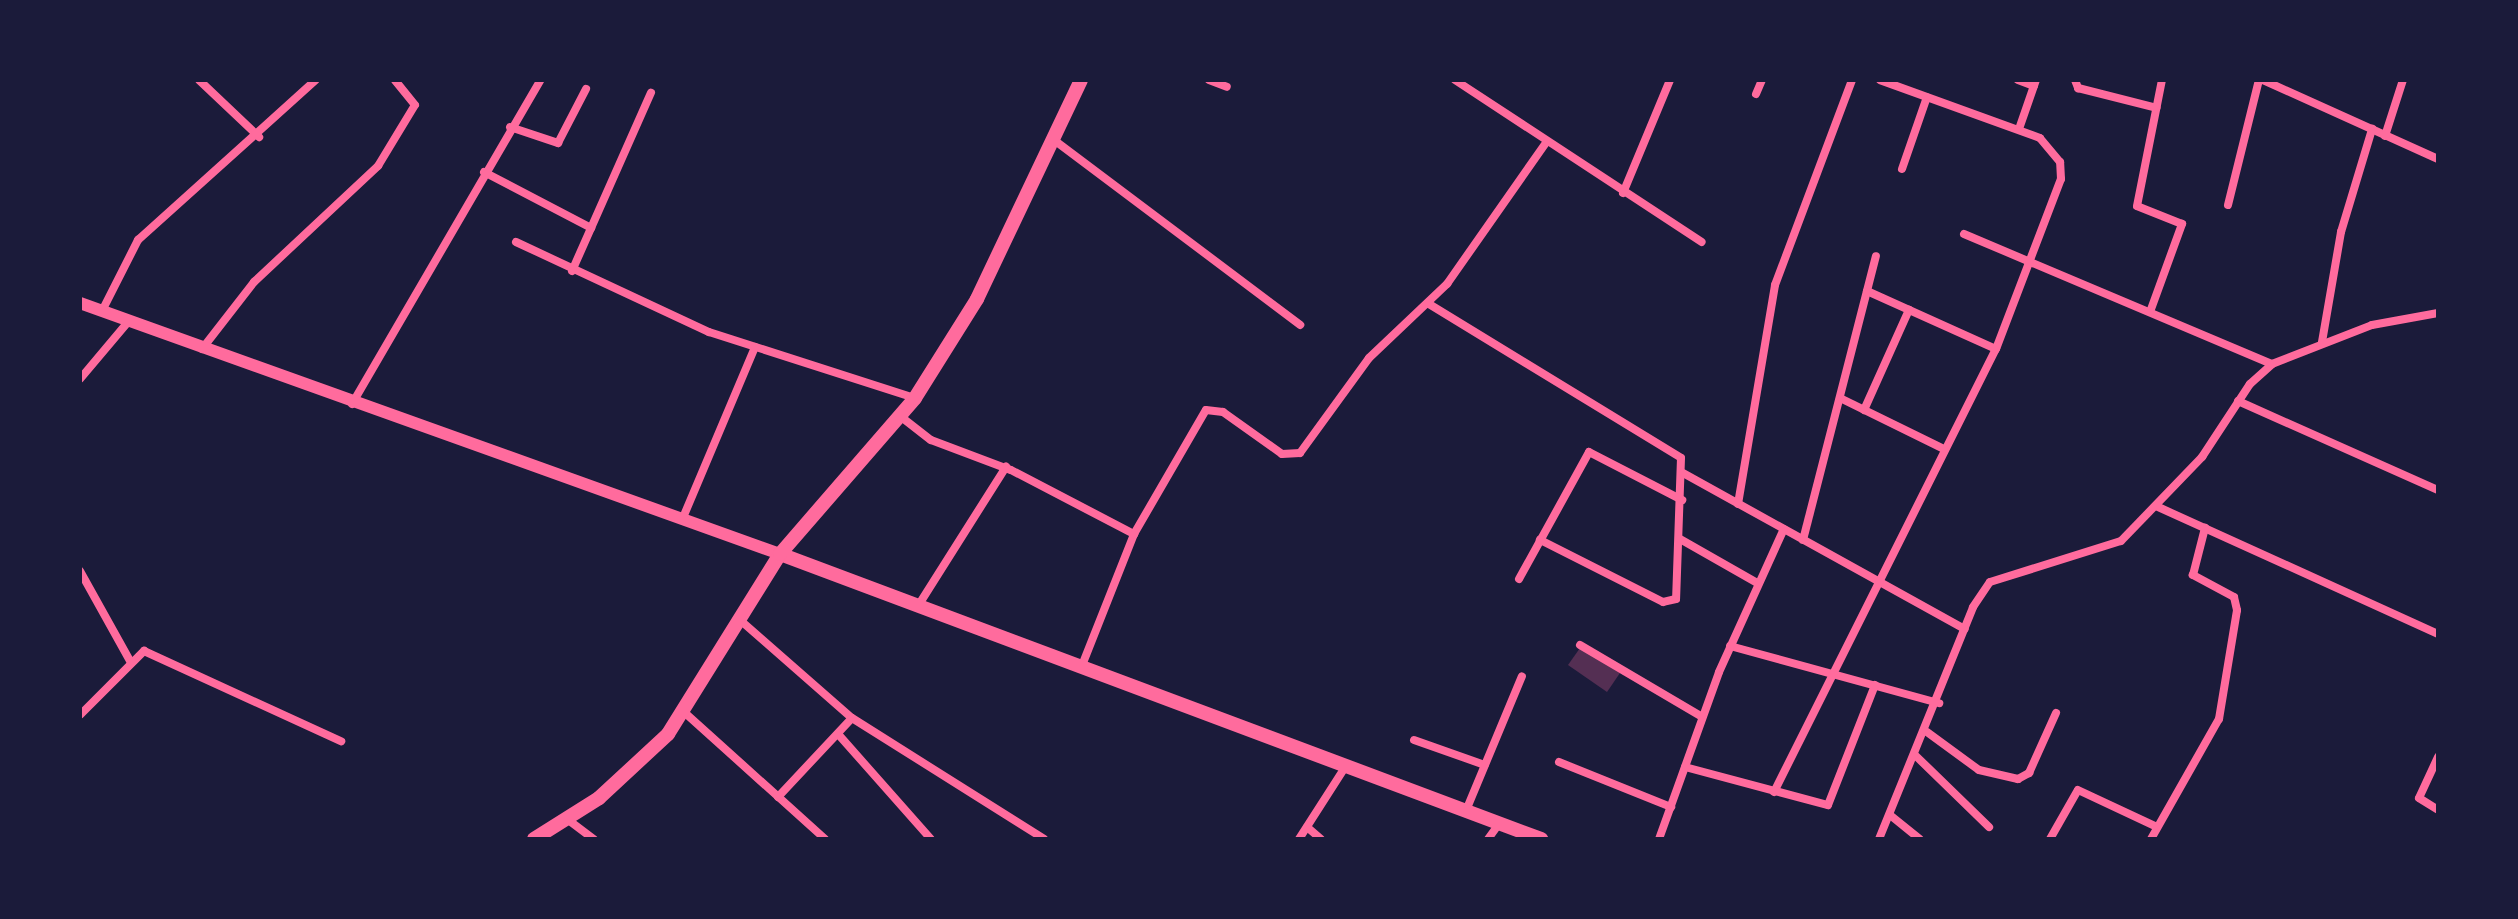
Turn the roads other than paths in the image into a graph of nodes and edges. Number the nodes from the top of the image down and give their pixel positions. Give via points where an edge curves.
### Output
1 (199, 80) edge
2 (316, 80) edge
3 (395, 80) edge
4 (1081, 80) edge
5 (1209, 80) edge
6 (1455, 80) edge
7 (1670, 80) edge
8 (1762, 80) edge
9 (1852, 80) edge
10 (1880, 80) edge
11 (2018, 80) edge
12 (2075, 80) edge
13 (2162, 80) edge
14 (2261, 80) edge
15 (2403, 80) edge
16 (540, 81) edge
17 (1898, 83) edge
18 (2035, 83) edge
19 (1227, 87) dead end
20 (586, 89) dead end
21 (651, 93) dead end
22 (1756, 94) dead end
23 (1927, 97) junction
24 (2157, 108) junction
25 (510, 127) junction
26 (2019, 129) junction
27 (2372, 129) junction
28 (2385, 136) junction
29 (259, 137) junction
30 (1054, 140) junction
31 (1545, 144) junction
32 (2438, 159) edge
33 (1902, 169) dead end
34 (484, 172) junction
35 (1623, 193) junction
36 (2228, 205) dead end
37 (591, 228) junction
38 (1964, 234) dead end
39 (516, 242) dead end
40 (1702, 242) dead end
41 (1876, 256) dead end
42 (2030, 267) junction
43 (572, 271) junction
44 (1867, 291) junction
45 (1429, 304) junction
46 (82, 307) edge
47 (1909, 310) junction
48 (102, 311) junction
49 (2150, 312) junction
50 (2438, 313) edge
51 (128, 322) junction
52 (1300, 325) dead end
53 (2322, 342) junction
54 (755, 347) junction
55 (202, 349) junction
56 (1996, 349) junction
57 (2272, 364) junction
58 (80, 379) edge
59 (915, 398) junction
60 (1840, 398) junction
61 (2238, 401) junction
62 (351, 405) junction
63 (1864, 410) junction
64 (900, 416) junction
65 (1944, 449) junction
66 (1006, 467) junction
67 (1683, 473) junction
68 (2438, 490) edge
69 (1682, 500) junction
70 (1738, 504) junction
71 (2156, 506) junction
72 (682, 520) junction
73 (2205, 528) junction
74 (1784, 529) junction
75 (1134, 534) junction
76 (1680, 539) junction
77 (1540, 540) junction
78 (1803, 540) junction
79 (780, 554) junction
80 (80, 571) edge
81 (1519, 579) dead end
82 (1878, 581) junction
83 (1757, 583) junction
84 (918, 607) junction
85 (740, 620) junction
86 (1965, 629) junction
87 (2438, 634) edge
88 (1580, 645) dead end
89 (1730, 646) junction
90 (130, 661) junction
91 (1081, 669) junction
92 (1828, 672) junction
93 (1522, 676) dead end
94 (1875, 685) junction
95 (1939, 703) junction
96 (684, 712) junction
97 (2056, 713) dead end
98 (80, 715) edge
99 (1702, 717) junction
100 (852, 718) junction
101 (1927, 732) junction
102 (838, 734) junction
103 (1414, 740) dead end
104 (341, 741) dead end
105 (1916, 756) junction
106 (2438, 757) edge
107 (1559, 762) dead end
108 (1485, 765) junction
109 (1685, 767) junction
110 (1344, 769) junction
111 (1774, 792) junction
112 (778, 797) junction
113 (1671, 807) junction
114 (2438, 810) edge
115 (1465, 813) junction
116 (1890, 815) junction
117 (567, 819) junction
118 (1498, 825) junction
119 (1307, 827) junction
120 (1989, 827) dead end
121 (2157, 827) junction
122 (534, 839) edge
123 (594, 839) edge
124 (825, 839) edge
125 (931, 839) edge
126 (1044, 839) edge
127 (1299, 839) edge
128 (1321, 839) edge
129 (1488, 839) edge
130 (1541, 839) edge
131 (1659, 839) edge
132 (1879, 839) edge
133 (1920, 839) edge
134 (2050, 839) edge
135 (2151, 839) edge

1 - 29 street
2 - 29 street
3 - 55 street via 415,105 378,166 346,203 262,273
4 - 30 main road
5 - 19 street
6 - 31 street
7 - 35 street
8 - 22 street
9 - 70 street via 1775,285
10 - 17 street
11 - 18 street
12 - 24 street via 2078,88
13 - 24 street
14 - 27 street
14 - 36 street
15 - 28 street
16 - 25 street
17 - 23 street
18 - 26 street
20 - 25 street via 558,143
21 - 37 street
23 - 26 street
23 - 33 street
24 - 49 street via 2138,209 2182,224
25 - 34 street
26 - 42 street via 2040,138 2060,162 2057,194
27 - 28 street
27 - 53 street via 2341,232
28 - 32 street
29 - 48 street via 138,240
30 - 52 street
30 - 59 main road via 977,299
31 - 35 street
31 - 45 street
34 - 37 street
34 - 62 street
35 - 40 street
37 - 43 street
38 - 42 street
39 - 43 street
41 - 44 street
42 - 49 street
42 - 56 street
43 - 54 street
44 - 47 street
44 - 60 street
45 - 67 street via 1673,448
45 - 75 street via 1369,358 1300,453 1282,454 1223,412 1206,410
46 - 48 street
47 - 56 street
47 - 63 street
48 - 51 street
49 - 57 street
50 - 53 street
51 - 55 street
51 - 58 street
53 - 57 street
54 - 59 street
54 - 72 street
55 - 62 street
56 - 65 street
57 - 61 street
59 - 64 main road
60 - 63 street
60 - 78 street
61 - 68 street
61 - 71 street
62 - 72 street
63 - 65 street
64 - 66 street via 931,440
64 - 79 main road
65 - 82 street
66 - 75 street
66 - 84 street
67 - 69 street
67 - 70 street
69 - 76 street
69 - 77 street via 1592,450
70 - 74 street
71 - 73 street
71 - 86 street via 2098,554 1990,582
72 - 79 street
73 - 87 street
73 - 121 street via 2193,575 2234,597 2237,610 2217,726
74 - 78 street
74 - 83 street
75 - 91 street
76 - 77 street via 1678,596 1668,602
76 - 83 street
77 - 81 street
78 - 82 street
79 - 84 main road
79 - 85 main road
80 - 90 street
82 - 86 street
82 - 92 street
83 - 89 street
84 - 91 main road
85 - 96 main road
85 - 100 street
86 - 95 street
88 - 99 street
89 - 92 street
89 - 99 street
90 - 98 street
90 - 104 street via 149,652
91 - 110 main road
92 - 94 street
92 - 111 street
93 - 108 street
94 - 95 street
94 - 111 street via 1828,805
95 - 101 street
96 - 112 street
96 - 117 main road via 638,767
97 - 101 street via 2029,773 2018,779 1979,770
99 - 109 street
100 - 102 street
100 - 126 street
101 - 105 street
102 - 112 street
102 - 125 street
103 - 108 street
105 - 116 street
105 - 120 street
106 - 114 street via 2419,798
107 - 113 street
108 - 115 street
109 - 111 street
109 - 113 street
110 - 115 main road
110 - 119 street
112 - 124 street
113 - 131 street
115 - 118 main road
116 - 132 street
116 - 133 street
117 - 122 main road
117 - 123 street
118 - 129 street
118 - 130 main road
119 - 127 street
119 - 128 street
121 - 134 street via 2078,790
121 - 135 street

